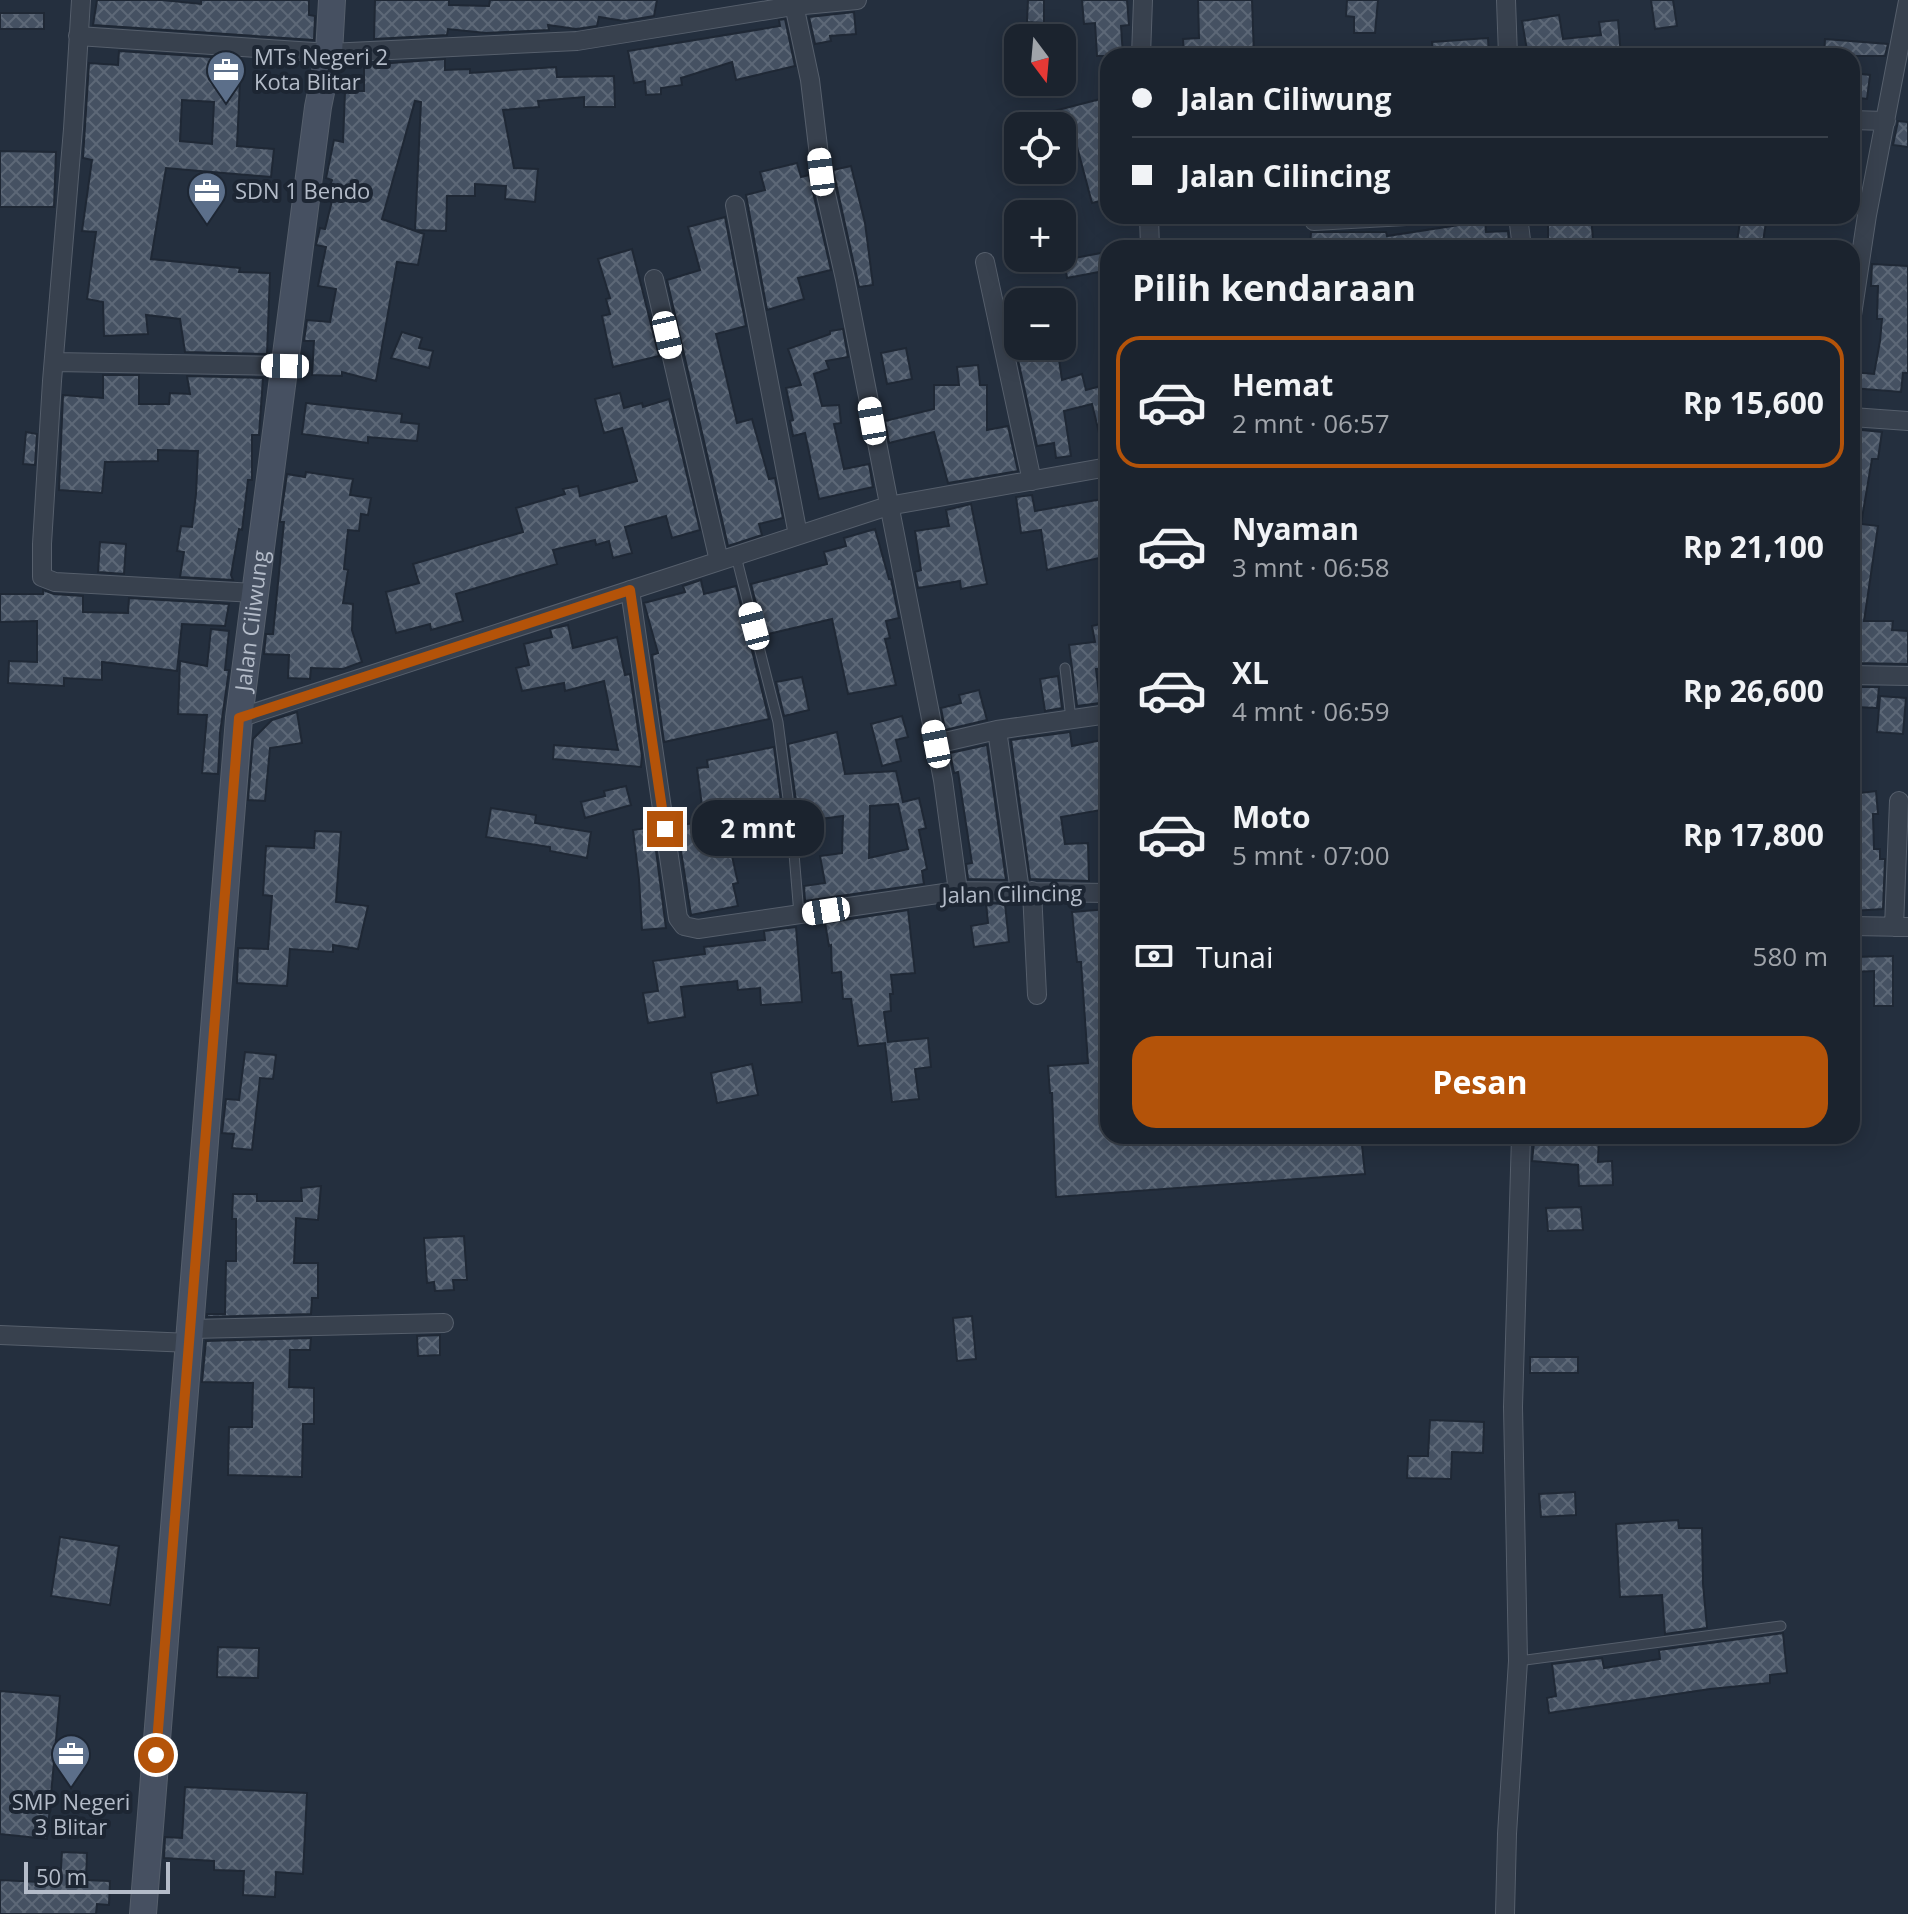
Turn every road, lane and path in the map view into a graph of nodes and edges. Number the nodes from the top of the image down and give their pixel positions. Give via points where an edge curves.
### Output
1 (81, 0) edge
2 (332, 0) edge
3 (857, 0) edge
4 (1143, 0) edge
5 (1506, 0) edge
6 (1908, 1) edge
7 (793, 3) edge
8 (78, 36) junction
9 (1141, 48) edge
10 (1508, 48) edge
11 (329, 53) junction
12 (1860, 120) edge
13 (1886, 121) junction
14 (735, 205) dead end
15 (985, 262) dead end
16 (1860, 262) edge
17 (654, 279) dead end
18 (54, 362) junction
19 (285, 366) junction
20 (1860, 418) edge
21 (1908, 421) edge
22 (1100, 468) edge
23 (1032, 481) junction
24 (888, 506) junction
25 (798, 535) junction
26 (727, 558) junction
27 (630, 590) junction
28 (255, 593) junction
29 (1065, 668) dead end
30 (1860, 675) edge
31 (1908, 676) edge
32 (1100, 715) edge
33 (239, 718) junction
34 (1071, 719) junction
35 (997, 730) junction
36 (936, 744) junction
37 (1899, 801) dead end
38 (958, 891) junction
39 (1026, 891) junction
40 (1100, 893) edge
41 (799, 915) junction
42 (1860, 926) edge
43 (1901, 927) edge
44 (1037, 995) dead end
45 (1521, 1144) edge
46 (444, 1323) dead end
47 (0, 1335) edge
48 (191, 1336) junction
49 (1781, 1626) dead end
50 (1518, 1661) junction
51 (143, 1914) edge
52 (1505, 1914) edge

1 - 8 street
2 - 11 main road, Jalan Ciliwung
3 - 7 street
4 - 9 street
5 - 10 street
6 - 13 street
7 - 11 street via 577,41
7 - 24 street
8 - 11 street
8 - 18 street
11 - 19 main road, Jalan Ciliwung
12 - 13 street
13 - 16 street
14 - 25 street
15 - 23 street
17 - 26 street
18 - 19 street
18 - 28 street via 41,573 51,582
19 - 28 main road, Jalan Ciliwung
20 - 21 street
22 - 23 street
23 - 24 street
24 - 25 street
24 - 36 street
25 - 26 street
26 - 27 street
26 - 41 lane via 778,722
27 - 33 street
27 - 41 street, Jalan Cilincing via 678,918 684,926 698,929
28 - 33 main road, Jalan Ciliwung
29 - 34 lane
30 - 31 street
32 - 34 street
33 - 48 main road, Jalan Ciliwung
34 - 35 street
35 - 36 street
35 - 39 street
36 - 38 street
37 - 43 street
38 - 39 street, Jalan Cilincing
38 - 41 street, Jalan Cilincing
39 - 40 street, Jalan Cilincing
39 - 44 street
42 - 43 street
45 - 50 street via 1513,1407
46 - 48 street
47 - 48 street
48 - 51 main road, Jalan Ciliwung
49 - 50 lane
50 - 52 street

